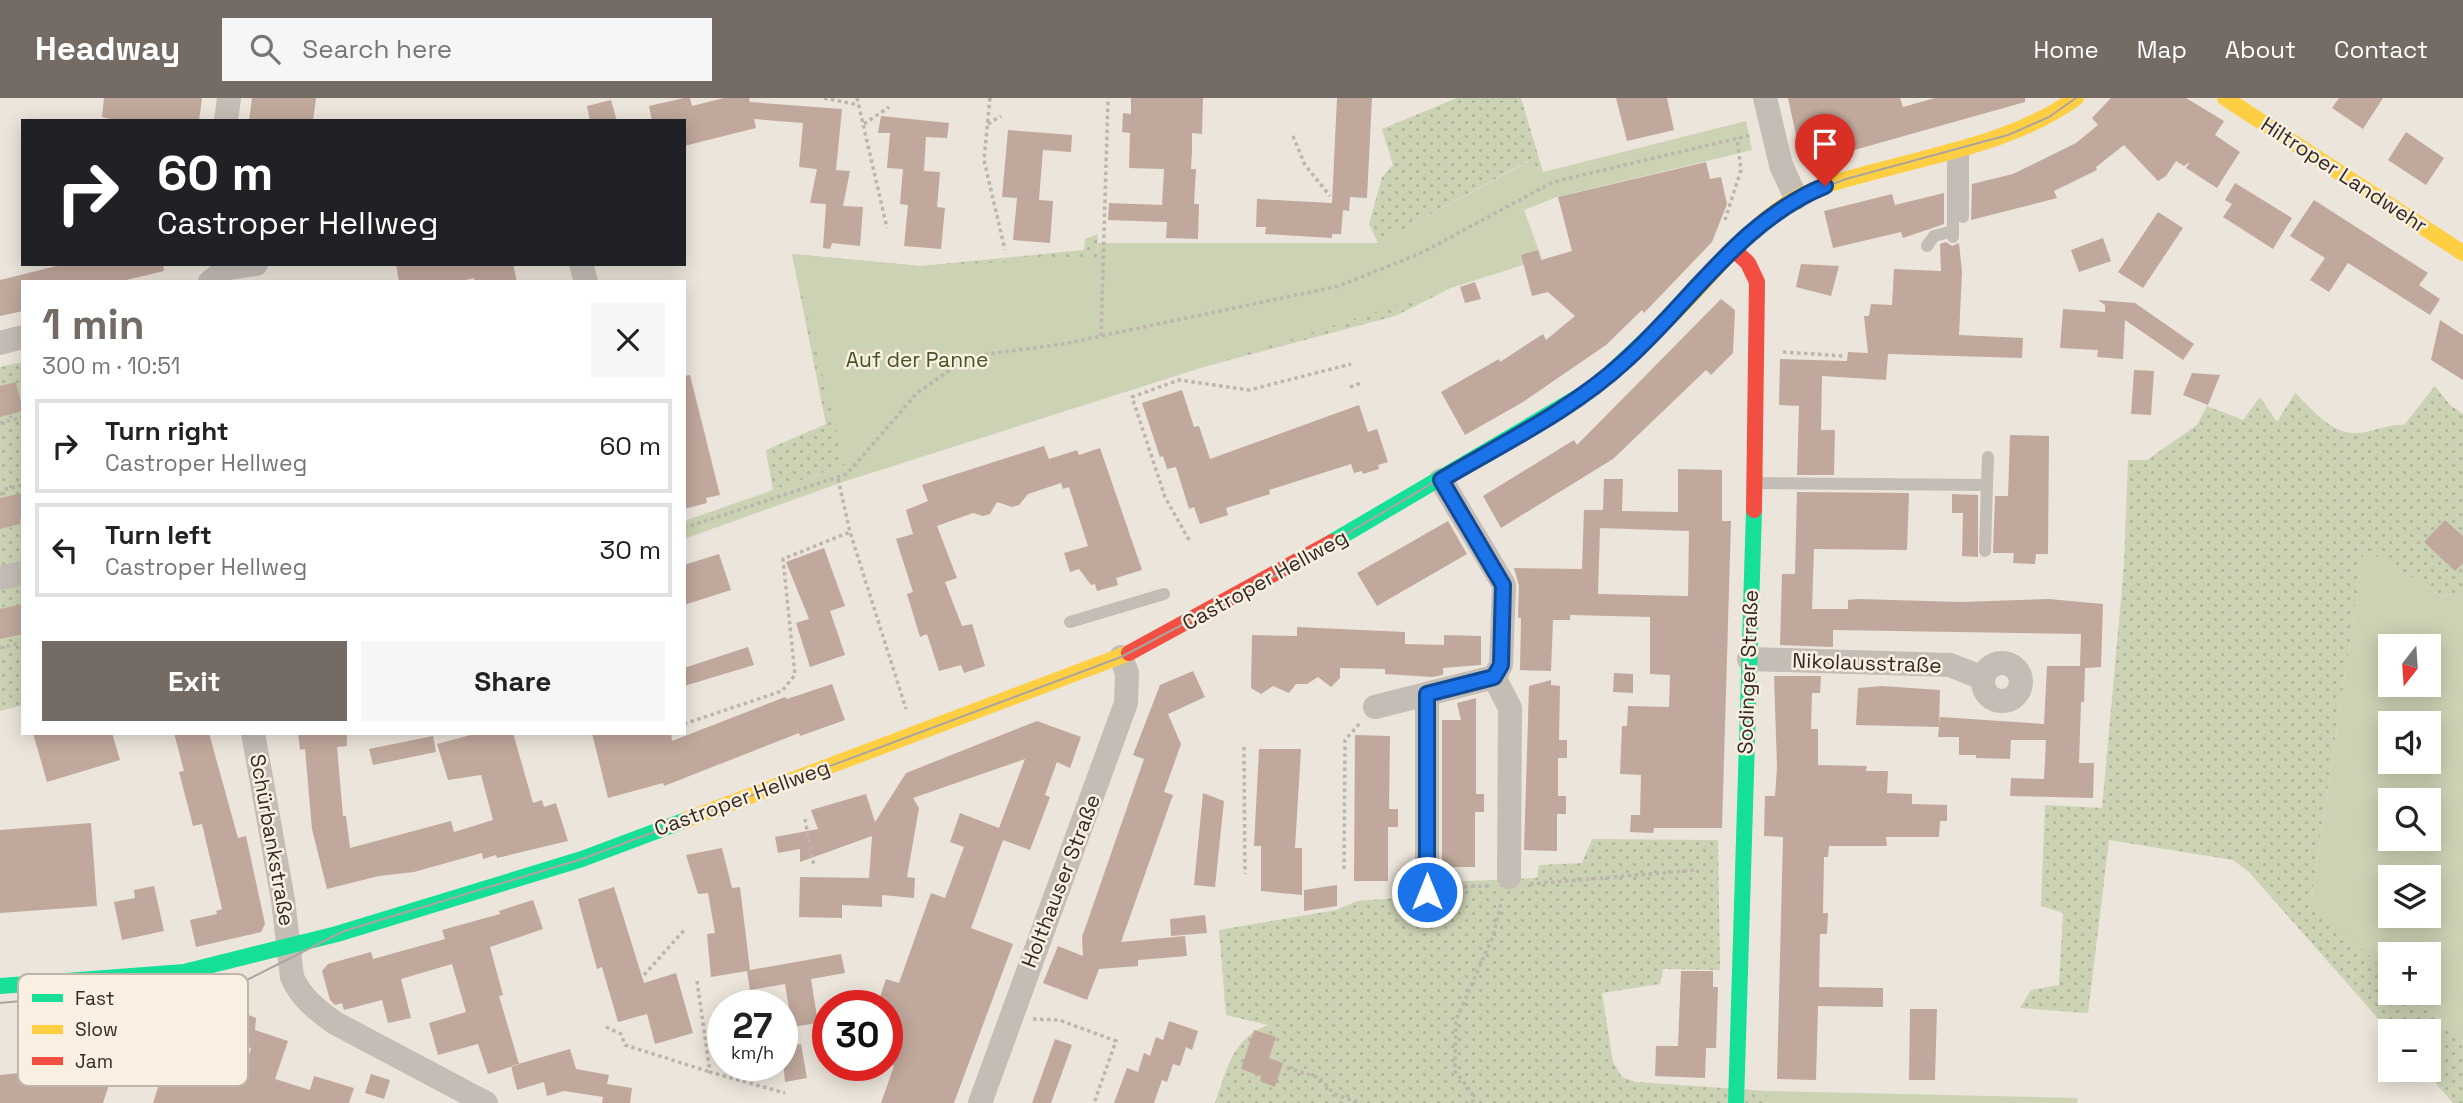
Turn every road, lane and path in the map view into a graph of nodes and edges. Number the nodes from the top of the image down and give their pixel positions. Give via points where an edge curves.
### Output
1 (229, 98) edge
2 (824, 98) edge
3 (857, 98) edge
4 (990, 98) edge
5 (1108, 98) edge
6 (1765, 98) edge
7 (2076, 98) edge
8 (2225, 98) edge
9 (859, 105) junction
10 (889, 107) dead end
11 (1001, 116) dead end
12 (226, 119) edge
13 (864, 124) junction
14 (988, 124) junction
15 (1772, 131) junction
16 (1293, 136) dead end
17 (1737, 138) junction
18 (1958, 149) junction
19 (1330, 195) dead end
20 (1796, 198) junction
21 (1963, 217) dead end
22 (1724, 224) dead end
23 (887, 229) dead end
24 (1927, 247) dead end
25 (1005, 250) dead end
26 (1734, 250) junction
27 (2463, 253) edge
28 (242, 266) edge
29 (213, 280) edge
30 (1101, 336) junction
31 (21, 338) edge
32 (0, 343) edge
33 (1756, 350) junction
34 (1844, 356) dead end
35 (1351, 363) dead end
36 (1361, 383) dead end
37 (1350, 387) dead end
38 (21, 418) edge
39 (0, 423) edge
40 (1988, 457) dead end
41 (838, 478) junction
42 (1441, 480) junction
43 (1754, 483) junction
44 (21, 485) edge
45 (1987, 485) junction
46 (0, 495) edge
47 (686, 527) edge
48 (850, 532) junction
49 (1189, 540) dead end
50 (1985, 551) dead end
51 (21, 573) edge
52 (0, 578) edge
53 (1164, 594) dead end
54 (1070, 622) dead end
55 (21, 643) edge
56 (0, 648) edge
57 (1121, 657) junction
58 (1749, 659) junction
59 (1494, 677) junction
60 (1983, 678) dead end
61 (1427, 694) junction
62 (1375, 707) joint
63 (686, 723) edge
64 (253, 735) edge
65 (915, 735) junction
66 (1244, 747) dead end
67 (804, 819) dead end
68 (814, 866) dead end
69 (1344, 869) dead end
70 (1698, 870) dead end
71 (1245, 874) dead end
72 (1507, 881) junction
73 (1427, 892) joint
74 (686, 928) dead end
75 (289, 946) junction
76 (158, 974) edge
77 (644, 975) dead end
78 (697, 981) dead end
79 (18, 985) edge
80 (0, 986) edge
81 (1009, 1019) junction
82 (606, 1027) dead end
83 (707, 1051) edge
84 (1287, 1068) dead end
85 (707, 1071) edge
86 (742, 1081) edge
87 (785, 1093) dead end
88 (486, 1103) edge
89 (980, 1103) edge
90 (1094, 1103) edge
91 (1361, 1103) edge
92 (1473, 1103) edge
93 (1736, 1103) edge

1 - 12 street
2 - 9 path
3 - 9 path
4 - 14 path
5 - 30 path
6 - 15 street
7 - 18 main road, Castroper Hellweg via 2029,127
8 - 27 main road, Hiltroper Landwehr
9 - 13 path
10 - 13 path
11 - 14 path
13 - 23 path
14 - 25 path via 984,160
15 - 17 path
15 - 20 street via 1780,165
16 - 19 path via 1305,165
17 - 22 path via 1741,170
17 - 30 path via 1553,182 1419,254 1349,283 1282,301
18 - 20 main road, Castroper Hellweg
18 - 21 lane
18 - 24 lane via 1953,234 1934,236
20 - 26 main road, Castroper Hellweg
26 - 33 main road, Sodinger Straße via 1748,263 1757,282
26 - 42 main road, Castroper Hellweg via 1595,387
28 - 29 street via 228,268
30 - 41 path via 980,355 950,370 917,393 847,474
31 - 32 street
33 - 34 path
33 - 43 main road, Sodinger Straße
35 - 49 path via 1249,390 1179,380 1132,397 1165,497
36 - 37 path
38 - 39 path
40 - 45 lane
41 - 47 path
41 - 48 path
42 - 57 main road, Castroper Hellweg via 1230,602
42 - 59 street via 1503,585 1501,665
43 - 45 lane
43 - 58 main road, Sodinger Straße
44 - 46 path
45 - 50 lane
48 - 63 path via 783,559 795,675 782,691
48 - 65 path
51 - 52 street
53 - 54 lane
55 - 56 path
57 - 65 main road, Castroper Hellweg
57 - 81 street, Holthauser Straße via 1127,673 1126,704
58 - 60 street, Nikolausstraße via 1950,665
58 - 93 main road, Sodinger Straße via 1742,1084
59 - 61 street
59 - 72 street via 1510,708
61 - 62 street
61 - 73 street
62 - 69 path via 1345,740
64 - 75 street, Schürbankstraße
65 - 75 main road, Castroper Hellweg via 547,871
66 - 71 path
67 - 68 path
70 - 72 path
72 - 73 path
72 - 92 path via 1493,936 1456,1020 1455,1071 1472,1093
74 - 77 path
75 - 76 main road, Castroper Hellweg via 184,972
75 - 88 street, Schürbankstraße via 292,977 314,1008
78 - 83 path
79 - 80 main road, Castroper Hellweg
81 - 89 street, Holthauser Straße
81 - 90 path via 1059,1020 1116,1041
82 - 85 path via 621,1034 625,1045
84 - 91 path via 1320,1078 1334,1094
86 - 87 path

